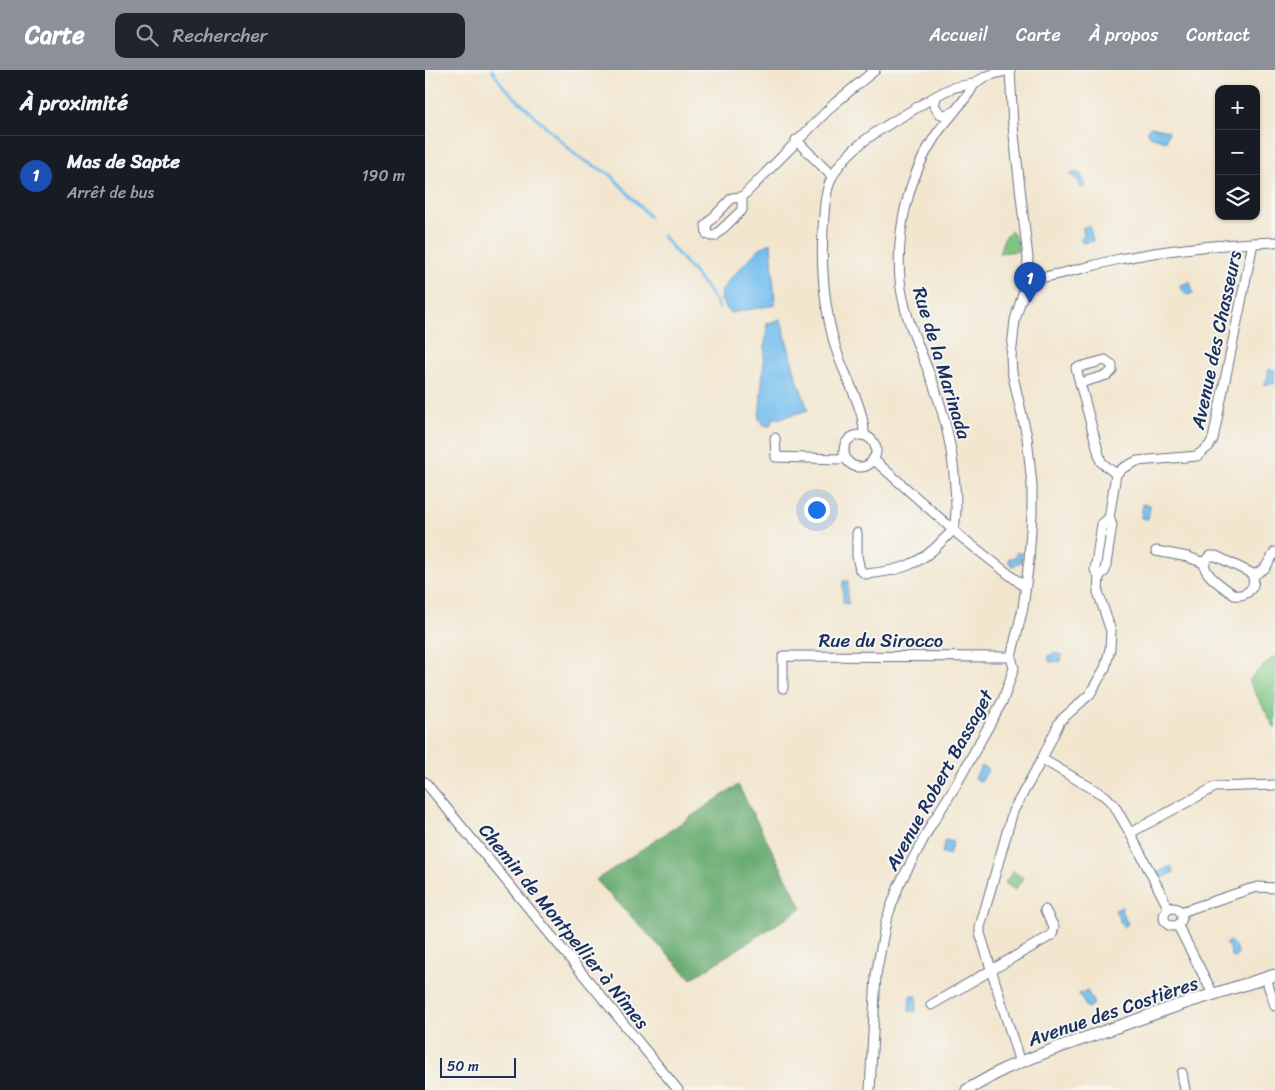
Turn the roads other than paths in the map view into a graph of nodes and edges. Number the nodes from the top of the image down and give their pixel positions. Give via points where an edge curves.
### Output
1 (875, 70) edge
2 (1010, 70) edge
3 (974, 84) junction
4 (936, 98) junction
5 (954, 112) junction
6 (796, 140) junction
7 (832, 176) junction
8 (742, 197) junction
9 (1275, 242) edge
10 (1253, 243) junction
11 (1027, 280) junction
12 (1080, 382) dead end
13 (864, 435) junction
14 (775, 438) dead end
15 (845, 456) junction
16 (873, 459) junction
17 (1116, 474) junction
18 (953, 530) junction
19 (857, 533) dead end
20 (1156, 551) dead end
21 (1275, 552) edge
22 (1204, 563) junction
23 (1253, 576) junction
24 (1025, 587) junction
25 (1011, 657) junction
26 (783, 688) dead end
27 (1043, 759) junction
28 (425, 782) edge
29 (1275, 785) edge
30 (1130, 833) junction
31 (1275, 888) edge
32 (1169, 909) junction
33 (1045, 910) dead end
34 (1181, 912) junction
35 (1178, 926) junction
36 (991, 971) junction
37 (1271, 977) edge
38 (1213, 994) junction
39 (931, 1005) dead end
40 (1275, 1006) edge
41 (1020, 1063) junction
42 (1182, 1073) dead end
43 (678, 1090) edge
44 (870, 1090) edge
45 (967, 1090) edge
46 (1185, 1090) edge

1 - 6 street
2 - 3 street via 990,75
2 - 11 street, Avenue Robert Bassaget via 1013,126 1027,242
3 - 4 street via 955,87
3 - 5 street, Rue de la Marinada
4 - 5 street via 934,105 939,113
4 - 7 street via 876,131
5 - 18 street, Rue de la Marinada via 931,142 913,179 902,222 900,257 906,310 948,430 956,501
6 - 7 street
6 - 8 street
7 - 13 street via 823,226 825,304 836,350 860,411
8 - 8 street via 732,198 706,226 707,234 715,236 742,210
9 - 10 street
10 - 11 street via 1166,251
10 - 17 street, Avenue des Chasseurs via 1209,446 1193,458 1137,461
11 - 24 street, Avenue Robert Bassaget via 1015,320 1011,357 1027,437 1032,485 1031,538
12 - 17 street via 1101,462
13 - 15 street via 855,436 847,442
13 - 16 street via 875,445
14 - 15 street via 776,457 839,459
15 - 16 street via 857,466 866,465
16 - 18 street
17 - 27 street via 1105,571 1099,576 1098,592 1111,630 1110,649 1105,668 1091,694 1060,721
18 - 19 street via 919,561 903,568 866,574 860,570
18 - 24 street
20 - 22 street
21 - 23 street via 1265,568
22 - 23 street via 1210,556 1216,556
22 - 23 street via 1207,573 1237,596 1249,592
24 - 25 street, Avenue Robert Bassaget
25 - 26 street, Rue du Sirocco via 783,656
25 - 44 street, Avenue Robert Bassaget via 1013,668 1003,700 899,885 886,921 876,975
27 - 30 street via 1105,796
27 - 36 street via 1013,811 980,927
28 - 43 street, Chemin de Montpellier à Nîmes
29 - 30 street via 1215,787
30 - 32 street
31 - 34 street via 1258,887
32 - 34 street via 1177,908
32 - 35 street via 1165,913 1165,922 1169,926
33 - 36 street via 1054,927 1052,934
34 - 35 street via 1182,921
35 - 38 street
36 - 39 street
36 - 41 street
37 - 38 street, Avenue des Costières
37 - 40 street
38 - 41 street, Avenue des Costières
41 - 45 street, Avenue des Costières
42 - 46 street

